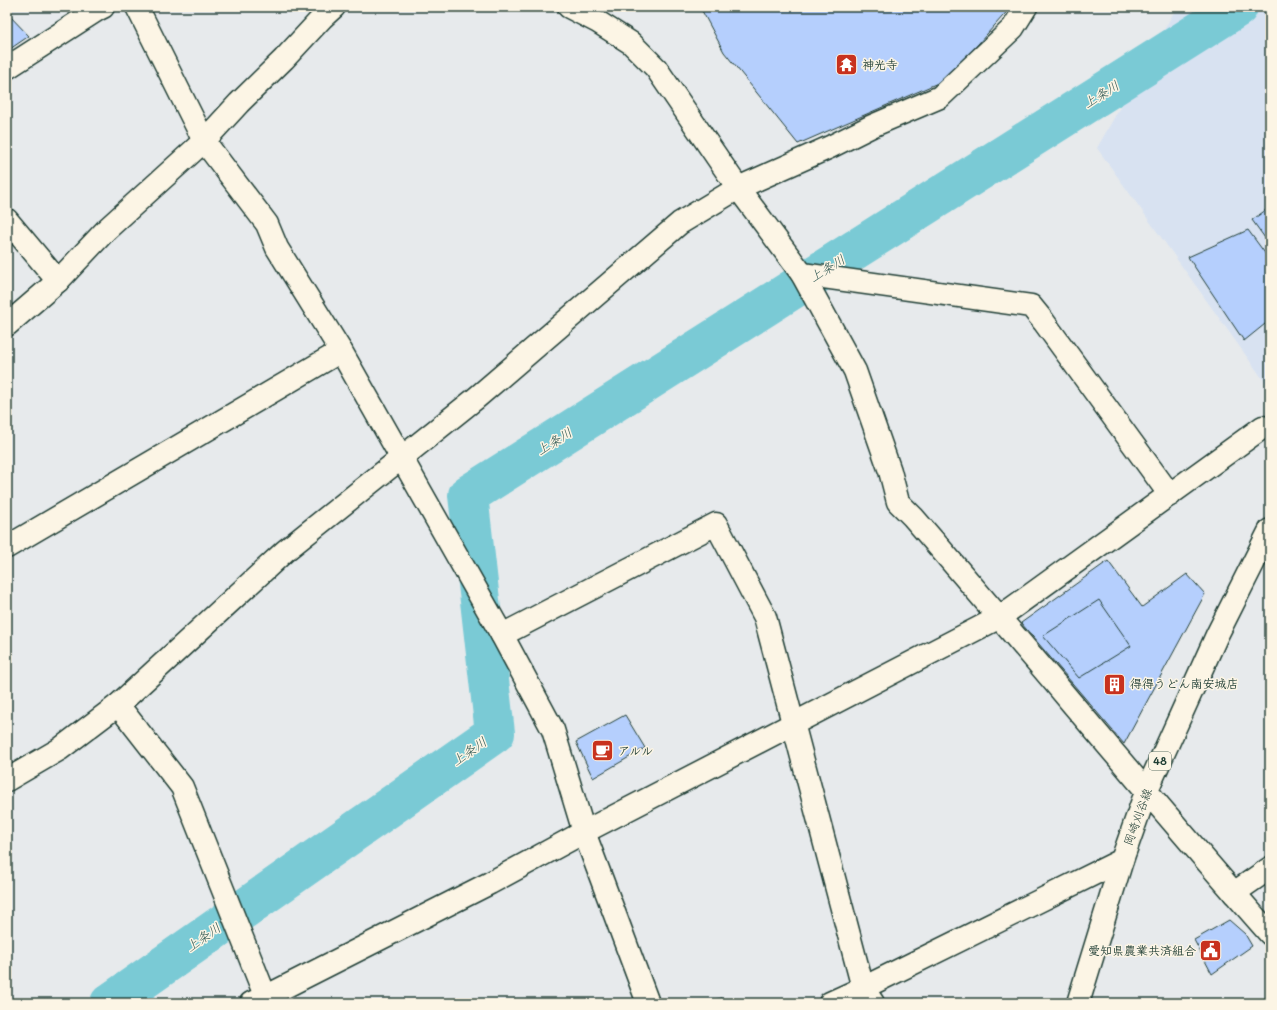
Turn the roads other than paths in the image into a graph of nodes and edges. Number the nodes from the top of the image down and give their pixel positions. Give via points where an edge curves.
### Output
1 (103, 7) edge
2 (137, 7) edge
3 (569, 7) edge
4 (1026, 7) edge
5 (323, 11) edge
6 (7, 68) edge
7 (204, 141) junction
8 (738, 188) junction
9 (7, 220) edge
10 (802, 274) junction
11 (58, 281) junction
12 (7, 325) edge
13 (341, 350) junction
14 (1263, 427) dead end
15 (401, 459) junction
16 (1170, 495) junction
17 (1270, 530) edge
18 (7, 547) edge
19 (1000, 617) junction
20 (502, 635) junction
21 (118, 705) junction
22 (794, 725) junction
23 (7, 780) edge
24 (1146, 792) junction
25 (584, 832) junction
26 (1122, 860) junction
27 (1270, 868) edge
28 (1234, 893) junction
29 (1270, 934) edge
30 (868, 995) edge
31 (262, 1001) edge
32 (648, 1003) edge
33 (830, 1003) edge
34 (1078, 1003) edge

1 - 6 street
2 - 7 street
3 - 8 street via 631,43 656,68
4 - 8 street via 1012,28 940,97
5 - 7 street via 284,59
7 - 11 street via 107,229
7 - 13 street via 267,224 277,248
8 - 10 street
8 - 15 street via 680,223
9 - 11 street
10 - 16 street via 1031,306
10 - 19 street via 855,371 898,502
11 - 12 street
13 - 15 street
13 - 18 street
14 - 16 street
15 - 20 street
15 - 21 street via 285,551
16 - 19 street
17 - 24 street, 岡崎刈谷線 / 48 via 1217,635
19 - 22 street
19 - 24 street
20 - 22 street via 716,524 765,617
20 - 25 street via 553,730
21 - 23 street via 60,749
21 - 31 street via 182,787
22 - 25 street
22 - 30 street
24 - 26 street, 岡崎刈谷線 / 48
24 - 28 street
25 - 31 street
25 - 32 street
26 - 30 street
26 - 34 street, 岡崎刈谷線 / 48
27 - 28 street
28 - 29 street
30 - 33 street

